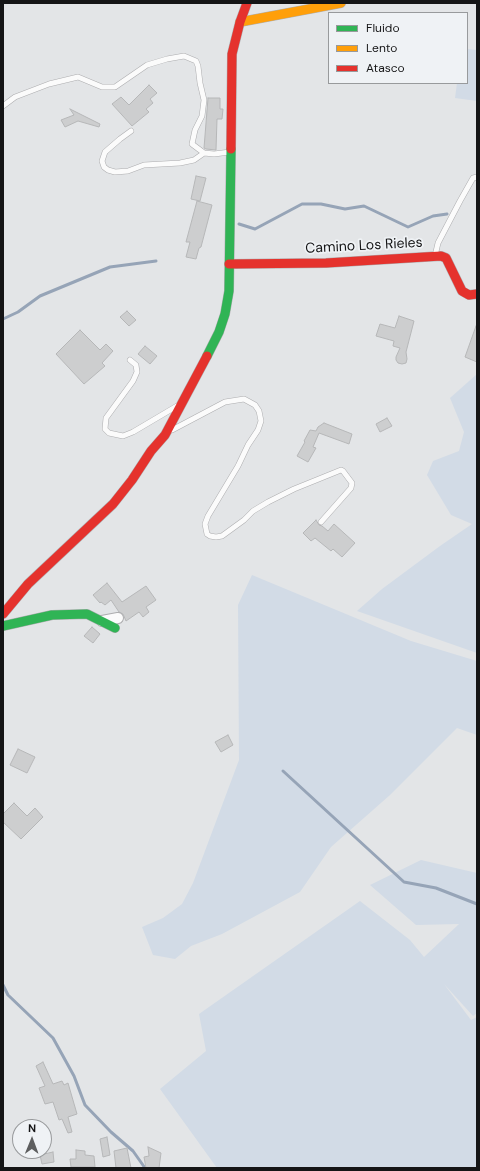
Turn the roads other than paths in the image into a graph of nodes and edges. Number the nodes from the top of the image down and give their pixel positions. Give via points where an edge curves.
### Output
1 (247, 3) edge
2 (340, 3) edge
3 (240, 22) junction
4 (3, 106) edge
5 (131, 131) dead end
6 (231, 152) junction
7 (204, 153) junction
8 (477, 177) edge
9 (435, 257) junction
10 (229, 264) junction
11 (477, 294) edge
12 (130, 360) dead end
13 (183, 402) junction
14 (165, 435) junction
15 (321, 522) dead end
16 (3, 614) edge
17 (102, 622) joint
18 (117, 623) dead end
19 (3, 626) edge

1 - 3 main road
2 - 3 main road
3 - 6 main road via 232,54
4 - 7 lane via 15,97 49,84 78,78 102,87 115,87 147,66 167,58 184,56 196,61 198,66 204,100 202,116 192,144
5 - 7 lane via 105,152 102,161 108,170 128,171 144,165 180,163 194,160
6 - 7 lane
6 - 10 main road
8 - 9 lane via 473,178 460,201 438,243
9 - 10 main road, Camino Los Rieles via 326,263
9 - 11 main road, Camino Los Rieles via 446,258 462,291 469,295
10 - 13 main road via 229,291 219,332
12 - 13 lane via 136,365 137,372 106,418 105,429 109,434 123,436 133,432
13 - 14 main road
14 - 15 lane via 225,402 250,402 260,411 258,430 208,516 205,524 207,534 222,536 268,502 343,470 352,483 351,488
14 - 16 main road via 113,504 28,584
17 - 18 street
17 - 19 main road via 87,614 52,615

